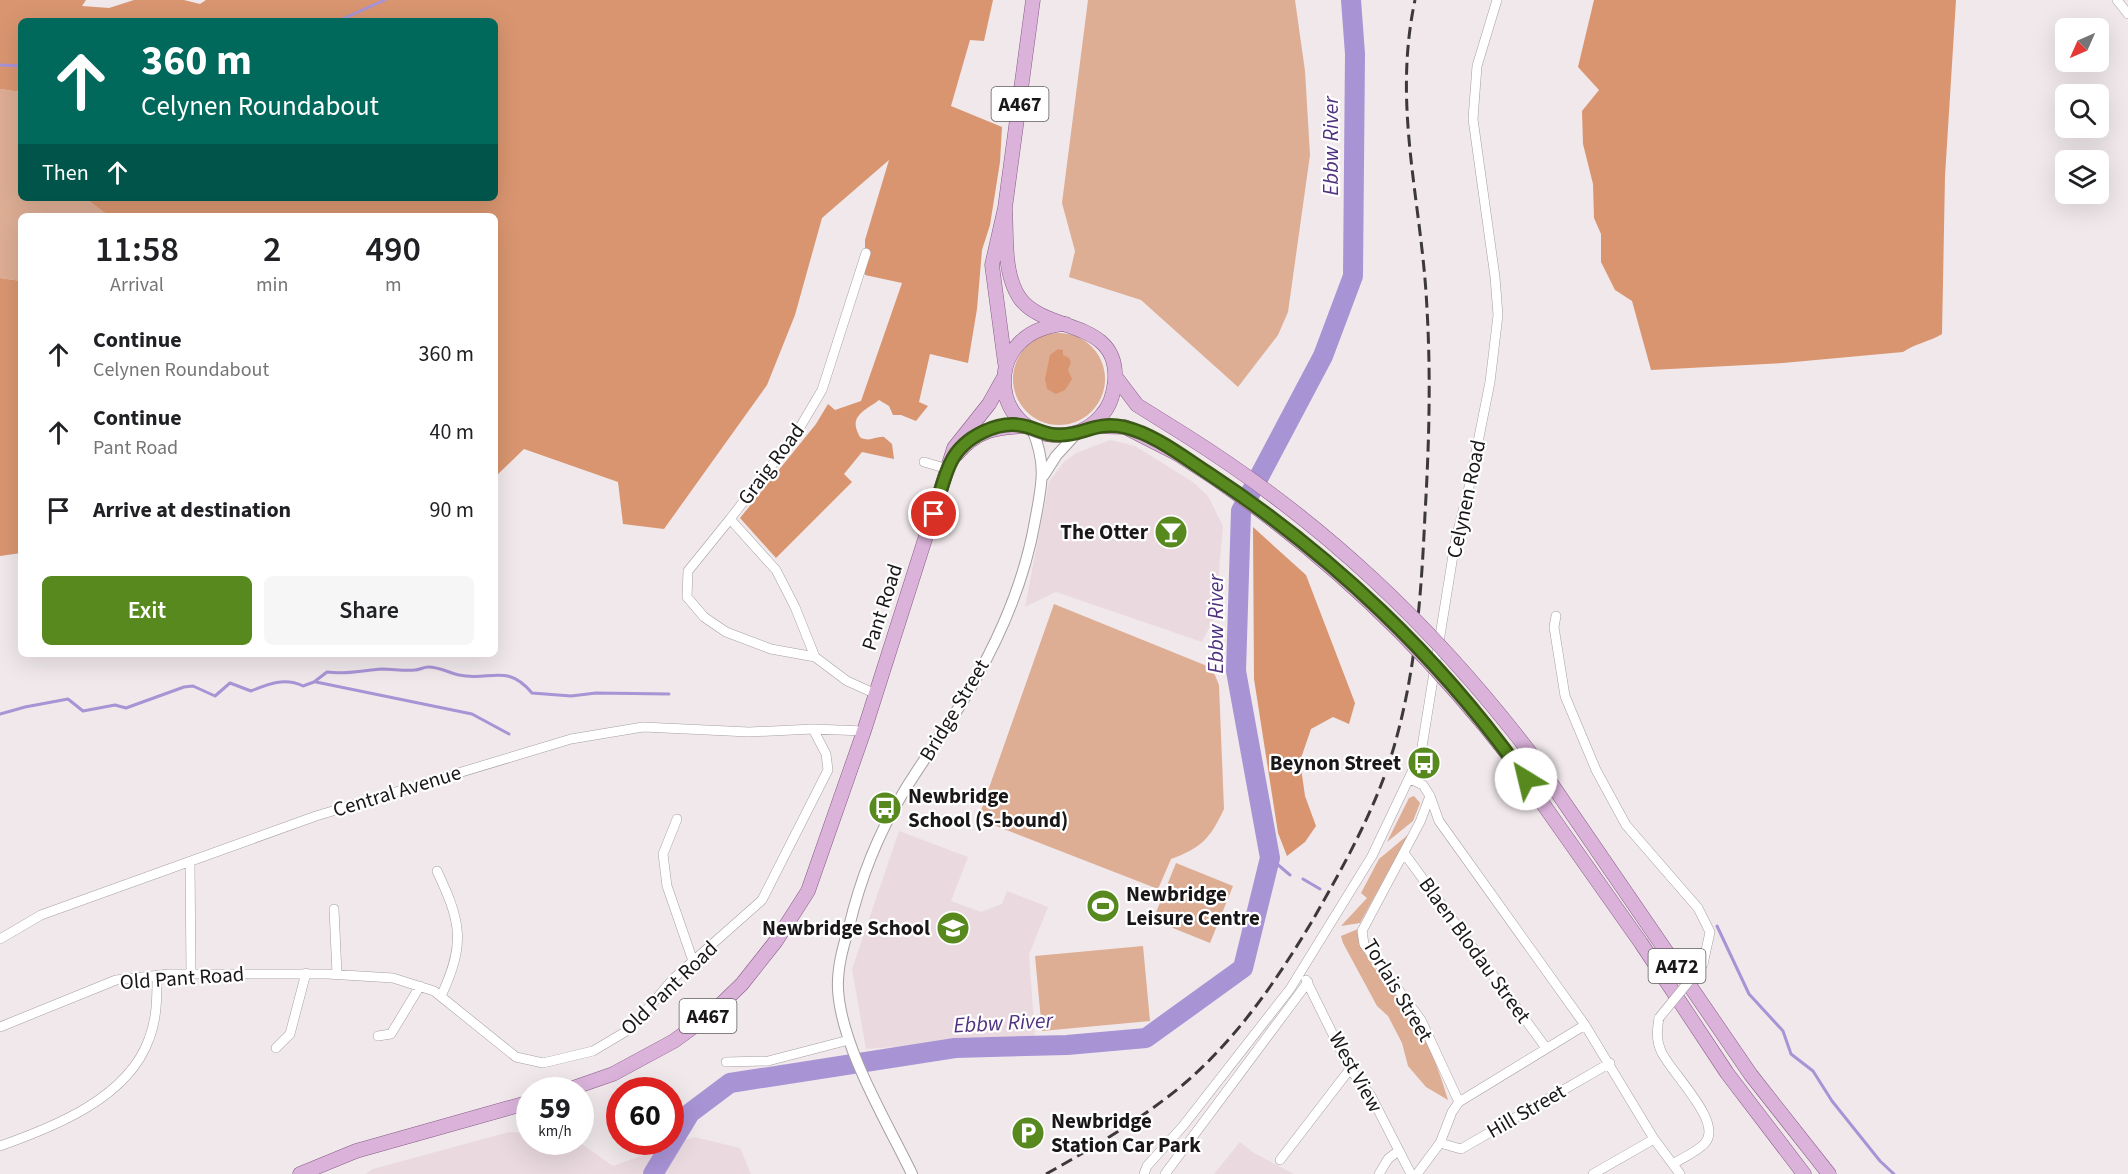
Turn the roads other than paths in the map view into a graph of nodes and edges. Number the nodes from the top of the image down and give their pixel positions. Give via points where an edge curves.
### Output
1 (1033, 0) edge
2 (1497, 0) edge
3 (2117, 0) edge
4 (2128, 14) edge
5 (1005, 208) junction
6 (866, 253) dead end
7 (1066, 324) junction
8 (1004, 372) junction
9 (1115, 376) junction
10 (1090, 426) junction
11 (1030, 428) junction
12 (1077, 433) junction
13 (924, 462) dead end
14 (950, 465) junction
15 (1044, 476) junction
16 (730, 519) junction
17 (1556, 616) dead end
18 (815, 657) junction
19 (876, 694) junction
20 (813, 729) junction
21 (864, 731) junction
22 (1410, 779) junction
23 (1430, 796) junction
24 (677, 819) dead end
25 (1404, 852) junction
26 (190, 862) junction
27 (437, 871) dead end
28 (334, 909) dead end
29 (1, 935) edge
30 (693, 961) junction
31 (1301, 969) junction
32 (306, 973) junction
33 (191, 974) junction
34 (337, 974) junction
35 (157, 976) junction
36 (1308, 982) junction
37 (420, 986) junction
38 (441, 996) junction
39 (1585, 1024) junction
40 (0, 1027) edge
41 (378, 1036) dead end
42 (852, 1045) junction
43 (276, 1048) dead end
44 (1546, 1048) junction
45 (726, 1062) dead end
46 (1610, 1063) junction
47 (1350, 1069) junction
48 (594, 1081) edge
49 (1458, 1102) junction
50 (516, 1106) edge
51 (1654, 1139) junction
52 (1440, 1143) junction
53 (0, 1146) edge
54 (1398, 1151) junction
55 (1280, 1160) dead end
56 (1673, 1164) junction
57 (300, 1174) edge
58 (912, 1174) edge
59 (1144, 1174) edge
60 (1165, 1174) edge
61 (1379, 1174) edge
62 (1411, 1174) edge
63 (1417, 1174) edge
64 (1593, 1174) edge
65 (1680, 1174) edge
66 (1804, 1174) edge
67 (1828, 1174) edge

1 - 5 main road, A467
2 - 22 street, Celynen Road via 1478,66 1473,119 1498,315 1490,382 1453,553 1421,753
3 - 4 street
5 - 7 main road, A467 via 1009,271 1017,294 1034,311
5 - 8 main road, A467 via 992,271
6 - 16 street, Graig Road via 822,390 796,434
7 - 8 main road via 1030,333 1015,347
7 - 9 main road, A472 via 1099,340 1111,357
8 - 11 main road via 1009,404
8 - 14 main road, Pant Road / A467 via 989,404 956,442
9 - 10 main road via 1108,407
9 - 67 main road, A472, bridge via 1137,405 1289,507 1332,541 1401,603 1484,692 1531,754 1751,1075
10 - 12 main road
10 - 66 main road, A472, bridge via 1125,428 1176,453 1272,519 1354,587 1423,653 1512,760 1727,1073
11 - 12 main road via 1051,435
11 - 14 main road, Pant Road / A467 via 987,429 971,439
11 - 15 street, Bridge Street via 1043,459
12 - 15 street, Bridge Street
13 - 14 street
14 - 19 main road, Pant Road / A467
15 - 42 street, Bridge Street via 1016,597 974,682 894,808 863,879 838,977 840,1009
16 - 18 street, Graig Road via 776,570
16 - 18 street via 688,571 687,597 704,617 726,632 771,649
17 - 56 street, bridge via 1554,627 1565,696 1596,770 1626,825 1698,908 1710,932 1703,964 1659,1018 1656,1035 1661,1051 1709,1122 1704,1144
18 - 19 street via 847,681
19 - 21 main road, Pant Road / A467
20 - 21 street
20 - 26 street, Central Avenue via 749,732 643,727 603,732 316,816
20 - 30 street, Old Pant Road via 826,754 828,770 772,884 762,900
21 - 48 main road, A467 via 808,891 776,941 742,984 711,1014 674,1041
22 - 23 street via 1423,785
22 - 31 street, Celynen Road via 1372,856
23 - 25 street, Torlais Street
23 - 39 street via 1439,821
24 - 30 street via 663,854 666,886
25 - 44 street, Blaen Blodau Street
25 - 49 street, Torlais Street via 1362,931 1364,944 1421,1020
26 - 29 street, Central Avenue via 41,915
26 - 33 street
27 - 38 street via 454,909 458,941 453,971
28 - 34 street
30 - 38 street, Old Pant Road via 615,1040 593,1051 543,1063 506,1052
31 - 36 street, West View
31 - 59 street, Celynen Road via 1266,1022
32 - 33 street, Old Pant Road
32 - 34 street, Old Pant Road
32 - 43 street via 290,1034
33 - 35 street, Old Pant Road
34 - 37 street, Old Pant Road via 393,978
35 - 40 street, Old Pant Road via 116,980
35 - 53 street via 158,1005 149,1041 131,1071 109,1093 67,1118
36 - 47 street, West View
36 - 60 street
37 - 38 street, Old Pant Road
37 - 41 street via 392,1034
39 - 44 street
39 - 46 street
42 - 45 street via 768,1061
42 - 58 street, Bridge Street
44 - 49 street
46 - 51 street
46 - 52 street, Hill Street via 1461,1149
47 - 54 street, West View via 1371,1096
47 - 55 street
49 - 52 street
50 - 57 main road via 356,1151
51 - 56 street
51 - 64 street
52 - 63 street
54 - 61 street
54 - 62 street, West View
56 - 65 street

